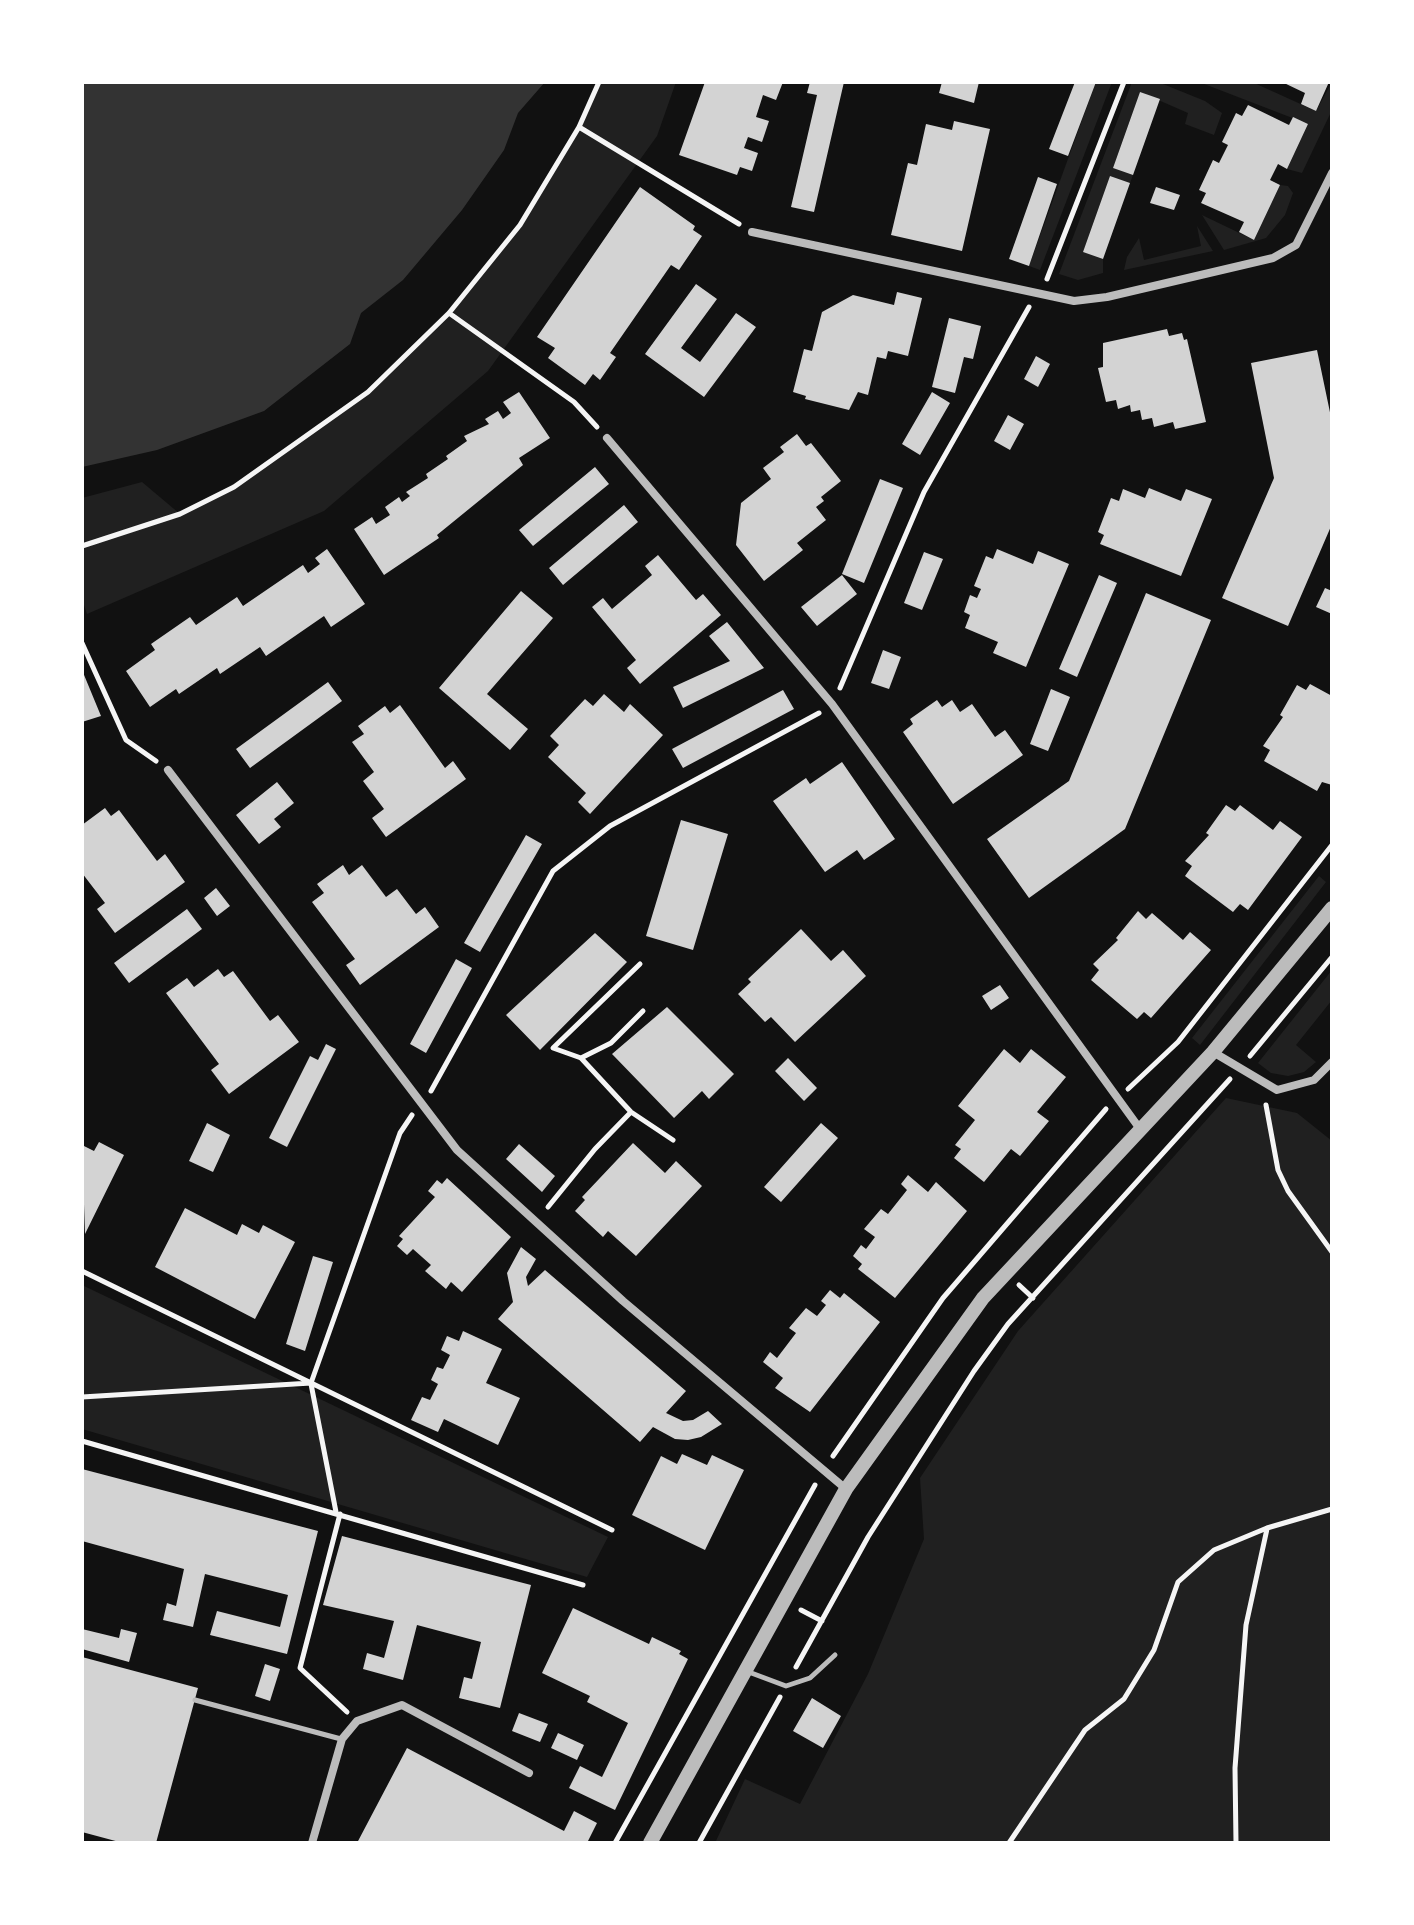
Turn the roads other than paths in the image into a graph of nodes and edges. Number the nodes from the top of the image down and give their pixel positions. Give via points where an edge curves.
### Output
1 (1332, 173) edge
2 (752, 232) road end
3 (607, 438) road end
4 (168, 770) road end
5 (1332, 908) edge
6 (1213, 1052) junction
7 (1332, 1062) edge
8 (1140, 1129) junction
9 (846, 1489) junction
10 (835, 1655) dead end
11 (745, 1671) junction
12 (195, 1700) dead end
13 (342, 1739) junction
14 (529, 1773) dead end
15 (312, 1843) edge
16 (650, 1843) edge

1 - 2 street via 1296,245 1273,258 1074,301
3 - 8 street via 832,704
4 - 9 street via 457,1150 623,1301
5 - 6 street
6 - 7 street via 1277,1090 1314,1080
6 - 8 street
8 - 9 street via 983,1298
9 - 11 street
10 - 11 lane via 810,1678 786,1686
11 - 16 street
12 - 13 lane
13 - 14 street via 357,1721 402,1705
13 - 15 street

